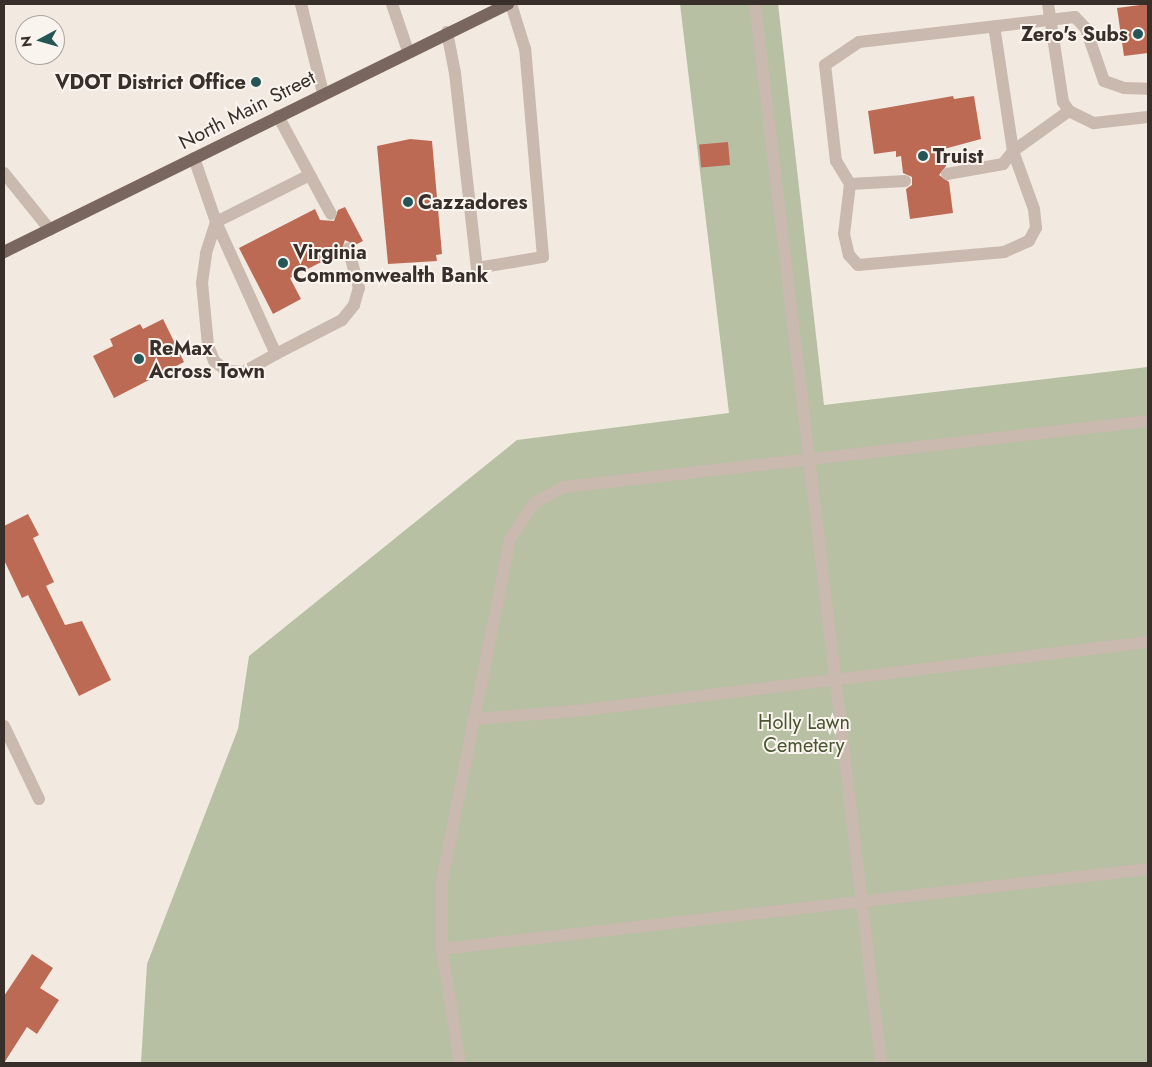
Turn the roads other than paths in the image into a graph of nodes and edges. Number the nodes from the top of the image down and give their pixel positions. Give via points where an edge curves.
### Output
1 (301, 4) edge
2 (392, 4) edge
3 (509, 4) edge
4 (755, 4) edge
5 (1048, 4) edge
6 (1050, 19) junction
7 (994, 26) junction
8 (447, 32) junction
9 (408, 51) junction
10 (1148, 90) edge
11 (323, 93) junction
12 (1069, 111) junction
13 (278, 116) junction
14 (1148, 117) edge
15 (1013, 151) junction
16 (194, 158) junction
17 (4, 173) edge
18 (947, 174) dead end
19 (310, 175) junction
20 (904, 181) dead end
21 (850, 184) junction
22 (331, 214) dead end
23 (216, 222) junction
24 (50, 230) junction
25 (348, 248) dead end
26 (4, 252) edge
27 (276, 354) junction
28 (1148, 421) edge
29 (810, 458) junction
30 (1148, 642) edge
31 (833, 679) junction
32 (474, 719) junction
33 (4, 726) edge
34 (39, 799) dead end
35 (1148, 869) edge
36 (859, 900) junction
37 (442, 949) junction
38 (460, 1063) edge
39 (881, 1063) edge

1 - 11 street
2 - 9 street
3 - 8 main road, North Main Street
3 - 8 street via 525,49 544,257 477,268 455,73
4 - 29 street
5 - 6 street
6 - 7 street
6 - 10 street via 1075,17 1086,29 1094,62 1104,81 1124,88
6 - 12 street via 1063,102
7 - 15 street
7 - 21 street via 859,42 825,65 836,161
8 - 9 main road, North Main Street
9 - 11 main road, North Main Street
11 - 13 main road, North Main Street
12 - 14 street via 1094,123
12 - 15 street
13 - 16 main road, North Main Street
13 - 19 street
15 - 18 street via 1003,164
15 - 21 street via 1034,209 1036,228 1029,241 1004,252 858,265 849,255 844,234
16 - 23 street
16 - 24 main road, North Main Street
17 - 24 street
19 - 22 street
19 - 23 street
20 - 21 street
23 - 27 street
23 - 27 street via 202,283 208,346 214,361 227,371 243,372
24 - 26 main road, North Main Street
25 - 27 street via 359,288 354,305 342,320
28 - 29 street
29 - 31 street
29 - 32 street via 564,487 534,503 510,538
30 - 31 street
31 - 32 street via 576,711
31 - 36 street
32 - 37 street via 442,880
33 - 34 street
35 - 36 street
36 - 37 street
36 - 39 street
37 - 38 street

